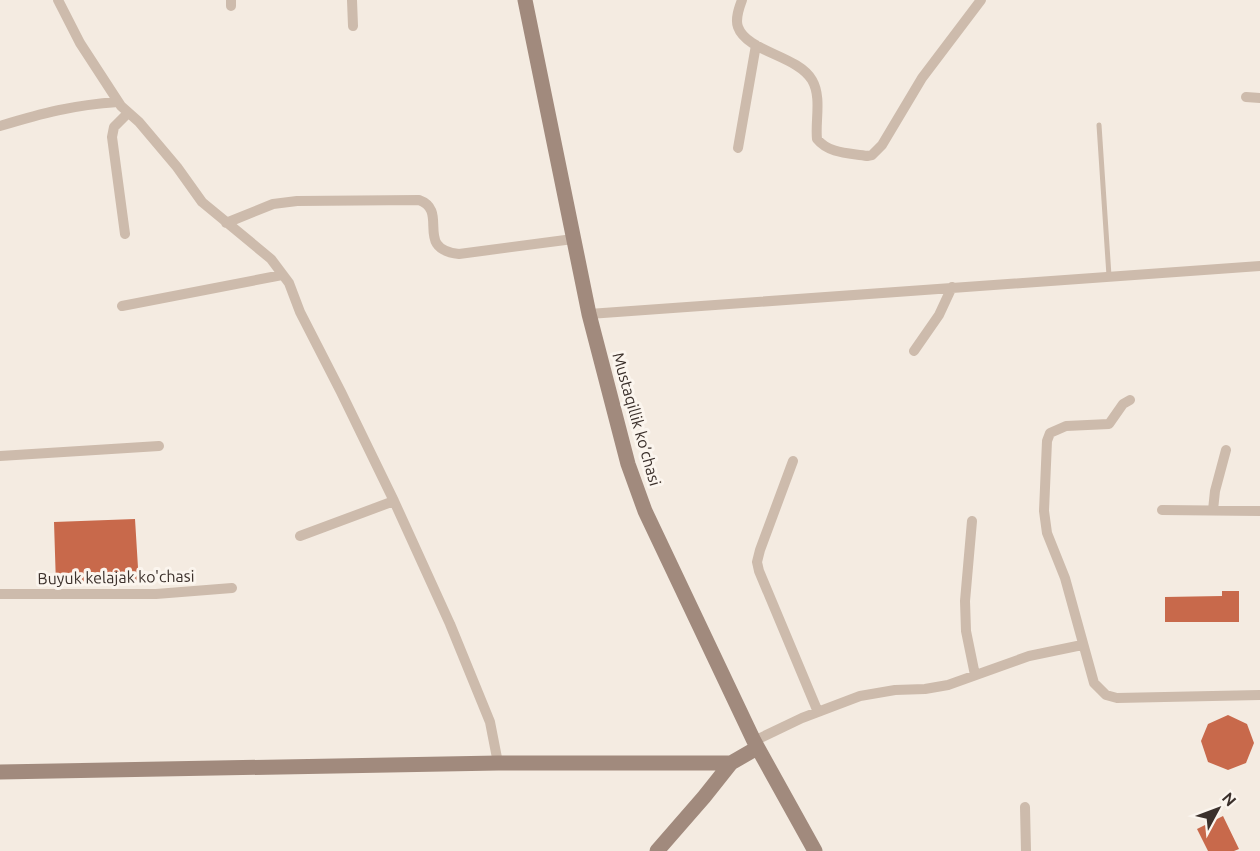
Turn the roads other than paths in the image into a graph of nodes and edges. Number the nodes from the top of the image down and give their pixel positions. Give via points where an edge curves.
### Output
1 (58, 0) edge
2 (352, 0) edge
3 (525, 0) edge
4 (742, 0) edge
5 (981, 0) edge
6 (353, 27) dead end
7 (756, 45) junction
8 (1246, 97) dead end
9 (1260, 98) edge
10 (118, 102) junction
11 (128, 112) junction
12 (1099, 125) dead end
13 (0, 126) edge
14 (738, 148) dead end
15 (226, 223) junction
16 (125, 234) dead end
17 (573, 239) junction
18 (1260, 266) edge
19 (282, 275) junction
20 (1109, 276) junction
21 (952, 287) junction
22 (122, 306) dead end
23 (588, 314) junction
24 (914, 351) dead end
25 (1130, 400) dead end
26 (159, 446) dead end
27 (1226, 450) dead end
28 (0, 456) edge
29 (793, 461) dead end
30 (394, 501) junction
31 (1162, 510) dead end
32 (1213, 510) junction
33 (1260, 511) edge
34 (972, 521) dead end
35 (300, 536) dead end
36 (232, 588) dead end
37 (0, 594) edge
38 (1082, 645) junction
39 (975, 675) junction
40 (1260, 695) edge
41 (818, 712) junction
42 (756, 744) junction
43 (498, 763) junction
44 (730, 764) junction
45 (0, 772) edge
46 (1025, 807) dead end
47 (657, 851) edge
48 (815, 851) edge
49 (1026, 851) edge

1 - 10 street via 80,44
2 - 6 street
3 - 17 main road, Mustaqillik ko’chasi
4 - 7 street via 738,27
5 - 7 street via 922,78 882,145 867,156 821,145 817,139 816,87 811,78 789,60
7 - 14 street
8 - 9 street
10 - 11 street
10 - 13 street via 83,104
11 - 15 street via 177,166 202,202
11 - 16 street via 114,127 112,137
12 - 20 lane
15 - 17 street via 273,204 297,201 419,200 432,210 435,242 448,253
15 - 19 street via 271,259
17 - 23 main road, Mustaqillik ko’chasi
18 - 20 street
19 - 22 street
19 - 30 street
20 - 21 street
21 - 23 street
21 - 24 street via 939,315
23 - 42 main road, Mustaqillik ko’chasi via 628,464 645,511
25 - 38 street via 1109,424 1066,426 1050,434 1047,441 1047,533 1065,578
26 - 28 street
27 - 32 street
29 - 41 street via 757,562
30 - 35 street
30 - 43 street via 490,722
31 - 32 street
32 - 33 street
34 - 39 street via 965,601 966,631
36 - 37 street, Buyuk kelajak ko'chasi via 156,594
38 - 39 street via 1029,656
38 - 40 street via 1094,683 1106,695
39 - 41 street via 948,685 860,696
41 - 42 street
42 - 44 main road
42 - 48 main road, Mustaqillik ko’chasi
43 - 44 main road
43 - 45 main road
44 - 47 main road
46 - 49 street

